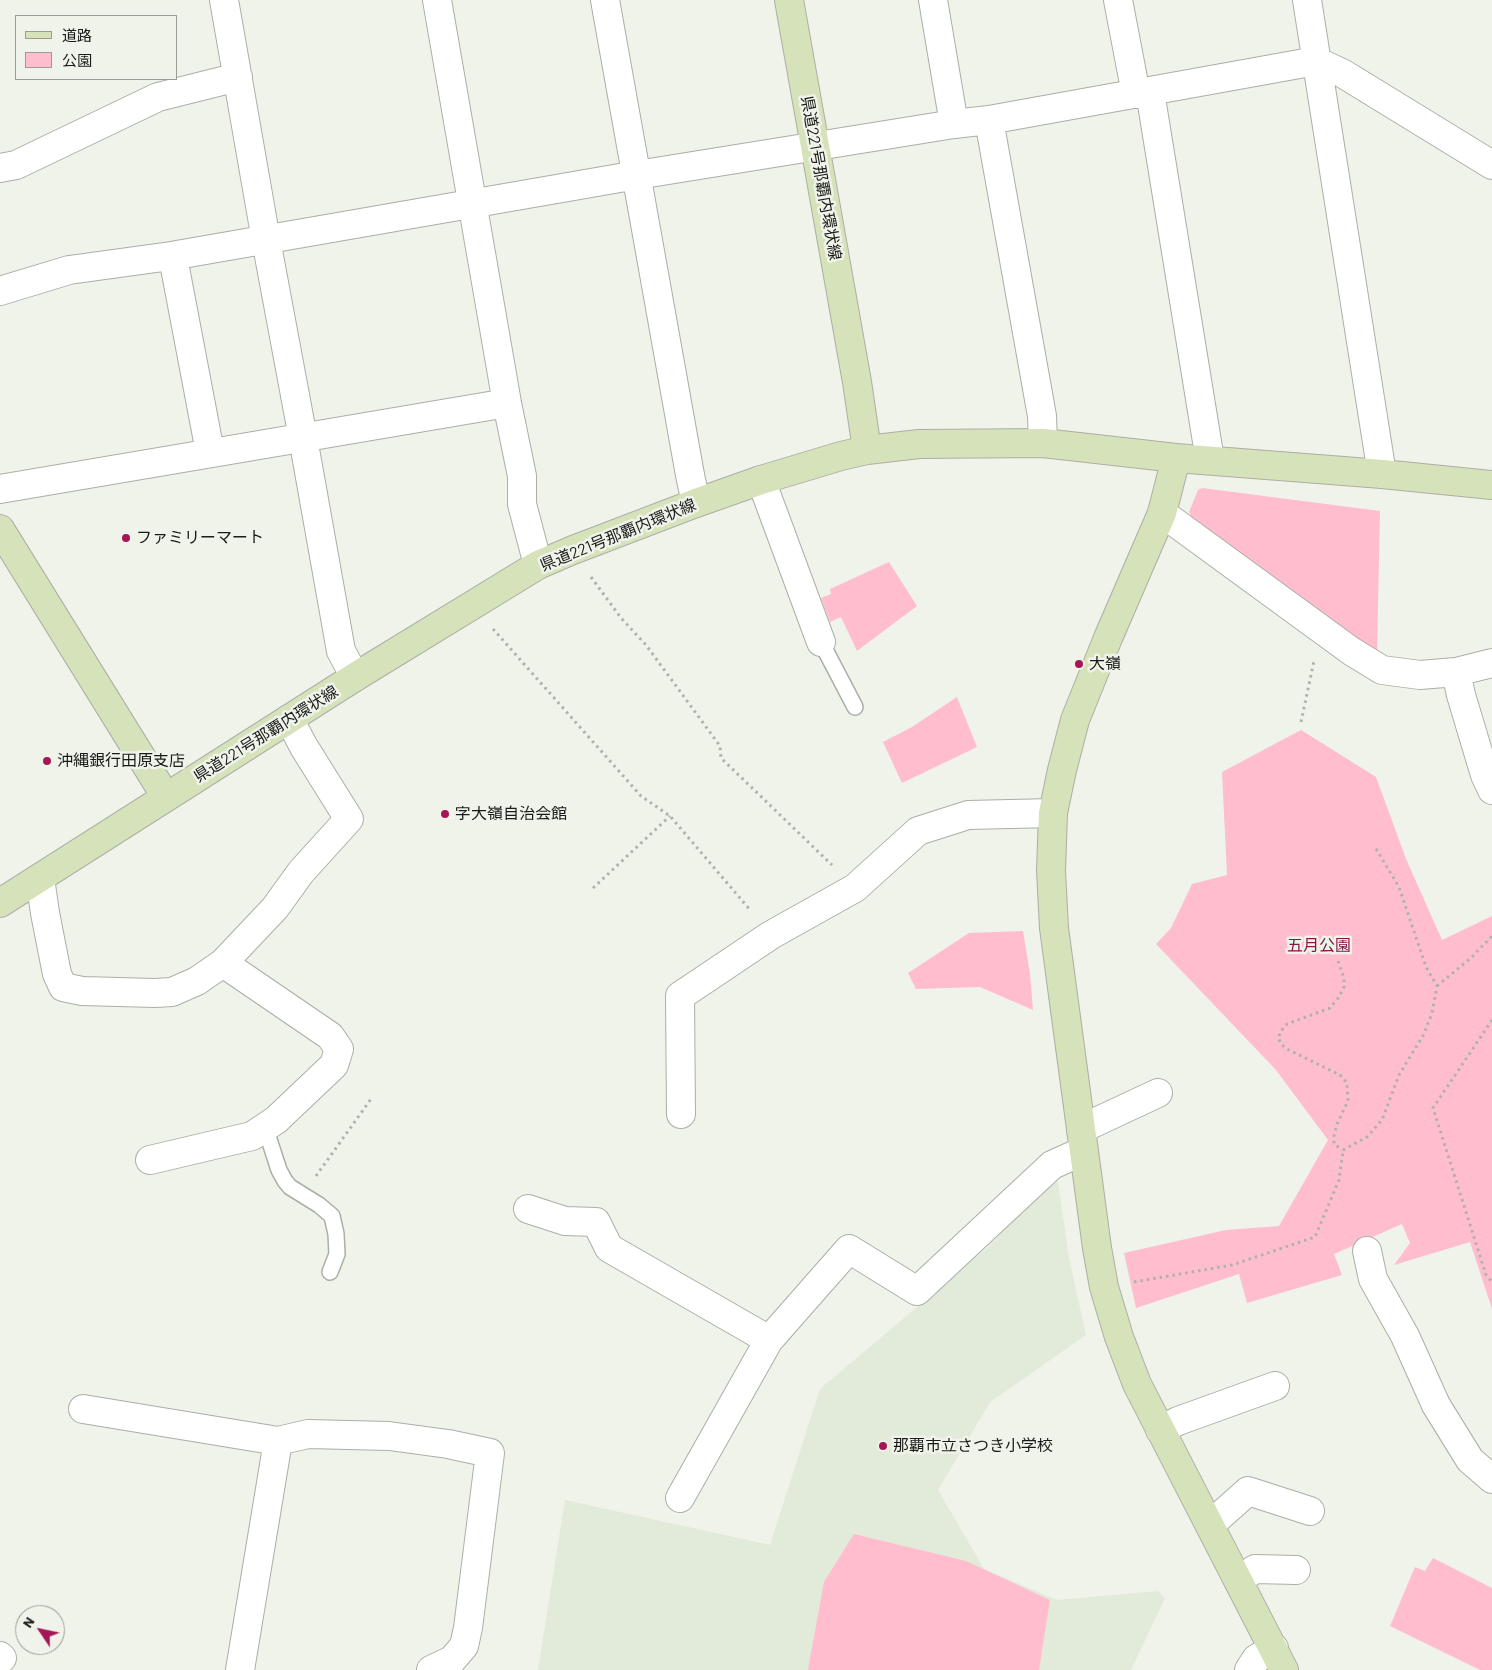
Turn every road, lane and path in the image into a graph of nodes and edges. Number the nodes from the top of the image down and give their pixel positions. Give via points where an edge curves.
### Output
1 (224, 0) edge
2 (437, 0) edge
3 (605, 0) edge
4 (790, 0) edge
5 (933, 0) edge
6 (1118, 0) edge
7 (1306, 0) edge
8 (1316, 61) junction
9 (238, 77) junction
10 (1143, 93) junction
11 (989, 120) junction
12 (954, 124) junction
13 (816, 147) junction
14 (1492, 165) edge
15 (0, 168) edge
16 (637, 175) junction
17 (472, 203) junction
18 (266, 240) junction
19 (171, 256) junction
20 (0, 291) edge
21 (507, 403) junction
22 (303, 438) junction
23 (1043, 443) junction
24 (867, 450) junction
25 (210, 452) junction
26 (1176, 458) junction
27 (1210, 460) junction
28 (1382, 474) junction
29 (762, 480) junction
30 (1492, 485) edge
31 (0, 489) edge
32 (696, 503) junction
33 (1162, 513) junction
34 (0, 529) edge
35 (538, 565) junction
36 (590, 575) dead end
37 (493, 628) dead end
38 (1321, 629) junction
39 (821, 642) joint
40 (1492, 663) edge
41 (1456, 672) junction
42 (355, 677) junction
43 (855, 706) dead end
44 (289, 719) junction
45 (1301, 722) dead end
46 (1492, 790) edge
47 (166, 797) junction
48 (1053, 813) junction
49 (670, 816) junction
50 (1375, 847) dead end
51 (40, 878) junction
52 (593, 888) dead end
53 (855, 888) junction
54 (0, 903) edge
55 (771, 935) junction
56 (1492, 936) edge
57 (1338, 960) dead end
58 (223, 963) junction
59 (1437, 986) junction
60 (1492, 1020) edge
61 (1158, 1093) dead end
62 (371, 1099) dead end
63 (681, 1114) dead end
64 (265, 1127) junction
65 (1082, 1140) junction
66 (1343, 1150) junction
67 (150, 1160) dead end
68 (302, 1195) junction
69 (528, 1209) dead end
70 (1367, 1251) dead end
71 (330, 1272) dead end
72 (1492, 1282) edge
73 (1104, 1287) junction
74 (770, 1340) junction
75 (1275, 1386) dead end
76 (83, 1409) dead end
77 (1160, 1430) junction
78 (278, 1441) junction
79 (1492, 1479) edge
80 (680, 1498) dead end
81 (1310, 1511) dead end
82 (1210, 1525) junction
83 (1296, 1570) dead end
84 (1238, 1580) junction
85 (1279, 1659) edge
86 (240, 1670) edge
87 (431, 1670) edge
88 (1249, 1670) edge

1 - 9 street
2 - 17 street
3 - 16 street
4 - 13 street, 県道221号那覇内環状線
5 - 12 street
6 - 10 street
7 - 8 street
8 - 10 street
8 - 14 street via 1342,73
8 - 28 street
9 - 15 street via 158,97 16,165
9 - 18 street
10 - 11 street
10 - 27 street
11 - 12 street
11 - 23 street via 1042,416
12 - 13 street
13 - 16 street
13 - 24 street, 県道221号那覇内環状線
16 - 17 street
16 - 32 street
17 - 18 street
17 - 21 street
18 - 19 street
18 - 22 street
19 - 20 street via 69,270
19 - 25 street
21 - 22 street
21 - 35 street via 522,476 522,504
22 - 25 street
22 - 42 street via 341,651
23 - 24 street via 919,444
23 - 26 street
24 - 29 street, 県道221号那覇内環状線
25 - 31 street
26 - 27 street
26 - 33 street
27 - 28 street
28 - 30 street
29 - 32 street, 県道221号那覇内環状線
29 - 39 street
32 - 35 street, 県道221号那覇内環状線
33 - 38 street
33 - 48 street via 1076,720
34 - 47 street
35 - 42 street, 県道221号那覇内環状線
36 - 53 path via 720,746 721,758
37 - 49 path via 640,796
38 - 41 street via 1382,670 1420,675
38 - 45 path
39 - 43 lane
40 - 41 street
41 - 46 street
42 - 44 street, 県道221号那覇内環状線
44 - 47 street, 県道221号那覇内環状線
44 - 58 street via 350,819 301,872 275,908
47 - 51 street, 県道221号那覇内環状線
48 - 53 street via 968,815 918,831
48 - 65 street via 1051,871 1054,928
49 - 52 path
49 - 55 path
50 - 59 path via 1399,887 1426,967
51 - 54 street, 県道221号那覇内環状線
51 - 58 street via 57,974 63,988 172,992 197,981
53 - 55 street
55 - 63 street via 680,996
56 - 59 path
57 - 66 path via 1344,987 1330,1008 1287,1024 1278,1038 1287,1049 1340,1076 1347,1083 1348,1101 1334,1136 1334,1144
58 - 64 street via 330,1036 339,1049 334,1065
59 - 66 path via 1424,1034 1399,1074 1382,1120 1367,1137
60 - 72 path via 1433,1108 1486,1275
61 - 65 street
62 - 68 path
64 - 67 street via 252,1136
64 - 68 lane via 285,1182
65 - 73 street
65 - 74 street via 917,1291 849,1249
66 - 73 path via 1339,1180 1315,1237 1232,1265
68 - 71 lane via 332,1216 337,1254
69 - 74 street via 565,1221 596,1222 609,1248
70 - 79 street via 1373,1279 1405,1336 1436,1405 1470,1460
73 - 77 street via 1119,1337
74 - 80 street
75 - 77 street
76 - 78 street
77 - 82 street
78 - 86 street
78 - 87 street via 308,1434 389,1436 490,1453 464,1646 452,1660
81 - 82 street via 1248,1490
82 - 84 street
83 - 84 street via 1255,1569
84 - 85 street
85 - 88 street via 1256,1659

